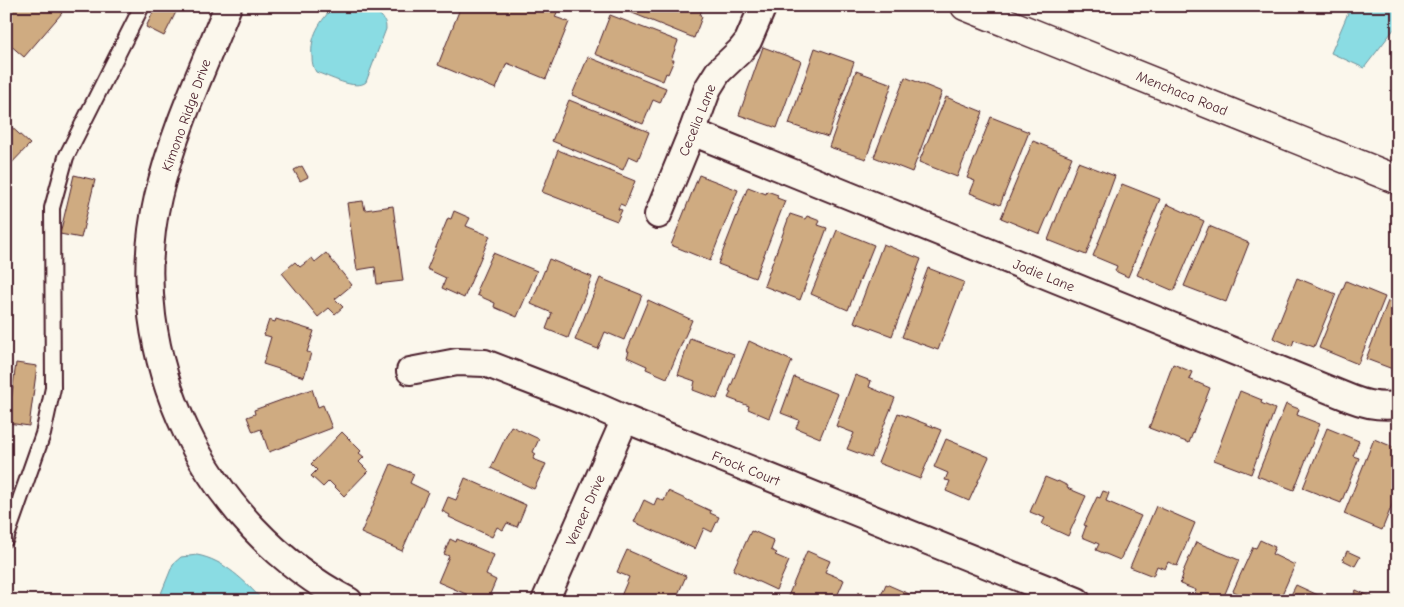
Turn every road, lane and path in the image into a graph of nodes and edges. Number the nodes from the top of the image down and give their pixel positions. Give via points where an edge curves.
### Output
1 (142, 6) edge
2 (228, 6) edge
3 (763, 6) edge
4 (965, 6) edge
5 (692, 132) junction
6 (1398, 180) edge
7 (658, 215) dead end
8 (410, 371) dead end
9 (1398, 404) edge
10 (625, 419) junction
11 (6, 539) edge
12 (349, 601) edge
13 (545, 601) edge
14 (1077, 601) edge

1 - 11 lane via 66,157 52,208 52,388 44,434
2 - 12 street, Kimono Ridge Drive via 169,154 157,199 150,250 150,284 157,343 177,412 195,451 218,487 271,547 296,568
3 - 5 street, Cecelia Lane via 748,41 718,72 708,88
4 - 6 main road, Menchaca Road
5 - 7 street, Cecelia Lane
5 - 9 street, Jodie Lane via 1367,405
8 - 10 street, Frock Court via 457,362 485,363
10 - 13 street, Veneer Drive
10 - 14 street, Frock Court

